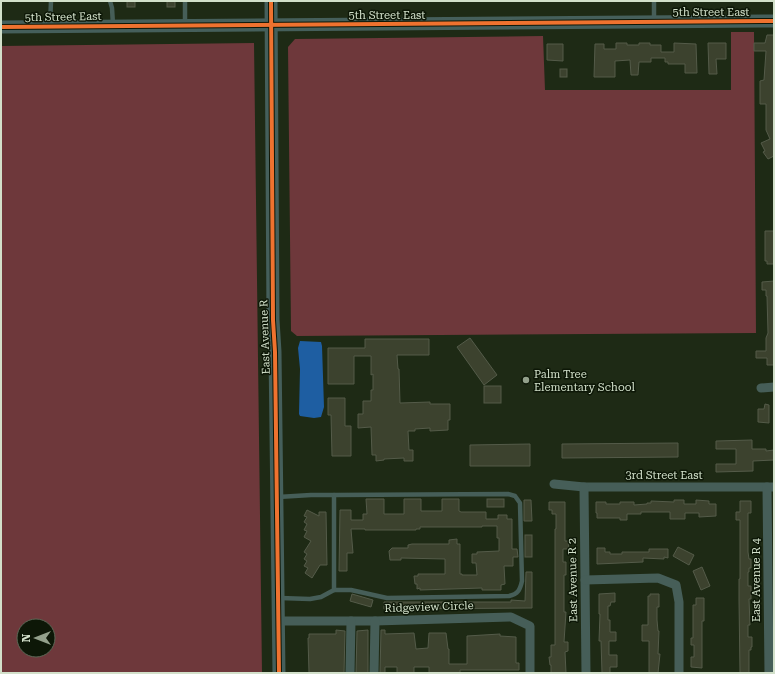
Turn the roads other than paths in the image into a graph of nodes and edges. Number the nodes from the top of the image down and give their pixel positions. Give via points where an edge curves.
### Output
1 (51, 1) edge
2 (110, 1) edge
3 (185, 1) edge
4 (271, 1) edge
5 (654, 1) edge
6 (774, 21) edge
7 (654, 22) junction
8 (185, 25) junction
9 (271, 25) junction
10 (113, 26) junction
11 (1, 27) edge
12 (50, 27) junction
13 (774, 387) edge
14 (761, 388) dead end
15 (554, 484) dead end
16 (584, 487) junction
17 (771, 487) edge
18 (334, 495) junction
19 (277, 498) junction
20 (585, 580) junction
21 (334, 590) junction
22 (278, 598) junction
23 (279, 621) junction
24 (351, 621) junction
25 (375, 621) junction
26 (279, 673) edge
27 (350, 673) edge
28 (374, 673) edge
29 (530, 673) edge
30 (586, 673) edge
31 (679, 673) edge
32 (769, 673) edge

1 - 12 lane
2 - 10 lane
3 - 8 lane
4 - 9 street, East Avenue R
5 - 7 lane
6 - 7 street, 5th Street East
7 - 9 street, 5th Street East
8 - 9 street, 5th Street East
8 - 10 street, 5th Street East
9 - 19 street, East Avenue R
10 - 12 street, 5th Street East
11 - 12 street, 5th Street East
13 - 14 street
15 - 16 street, 3rd Street East
16 - 17 street, 3rd Street East
16 - 20 street, East Avenue R 2
17 - 32 street, East Avenue R 4
18 - 19 lane
18 - 21 lane
18 - 21 lane via 515,496 520,503 522,581 516,594 509,596 387,598 351,590
19 - 22 street, East Avenue R
20 - 30 street, East Avenue R 2
20 - 31 street via 658,578 676,585 679,602
21 - 22 lane via 322,597 310,599
22 - 23 street, East Avenue R
23 - 24 street, Ridgeview Circle
23 - 26 street, East Avenue R
24 - 25 street, Ridgeview Circle
24 - 27 street
25 - 28 street
25 - 29 street, Ridgeview Circle via 510,617 530,626

